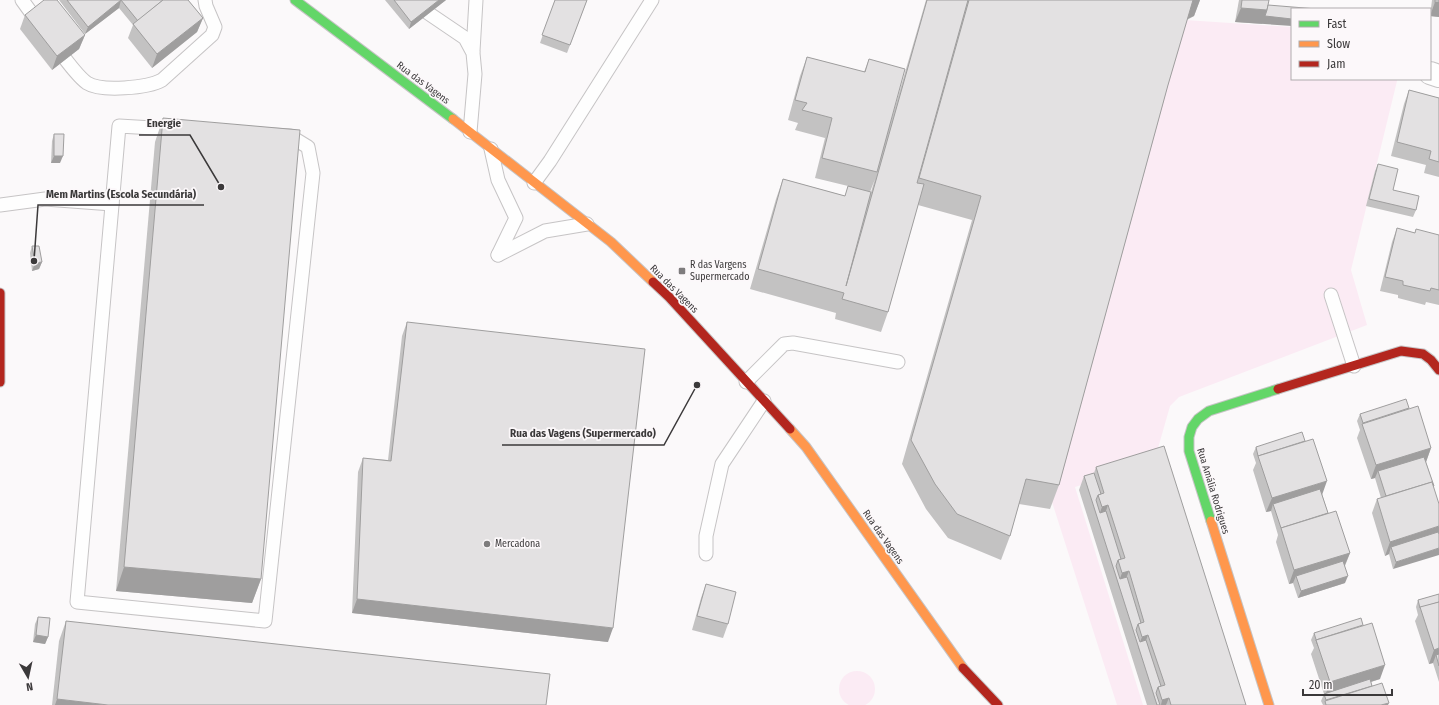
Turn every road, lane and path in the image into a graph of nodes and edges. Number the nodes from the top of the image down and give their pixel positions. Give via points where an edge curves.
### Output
1 (22, 0) edge
2 (205, 0) edge
3 (295, 0) edge
4 (409, 0) edge
5 (476, 0) edge
6 (652, 0) edge
7 (473, 53) junction
8 (470, 132) junction
9 (491, 149) junction
10 (534, 183) junction
11 (112, 204) junction
12 (0, 205) edge
13 (588, 224) junction
14 (0, 293) edge
15 (1331, 295) dead end
16 (898, 362) dead end
17 (1354, 366) junction
18 (1439, 370) edge
19 (0, 382) edge
20 (746, 382) junction
21 (764, 401) junction
22 (706, 554) dead end
23 (962, 667) junction
24 (977, 699) dead end
25 (998, 705) edge
26 (1269, 705) edge

1 - 2 lane via 66,60 87,83 132,88 153,85 162,80 212,35 215,27
3 - 8 street, Rua das Vagens
4 - 7 lane via 465,38
5 - 7 lane
6 - 10 lane
7 - 8 lane via 475,74
8 - 9 street, Rua das Vagens
9 - 10 street, Rua das Vagens
9 - 13 lane via 498,180 516,218 498,255 545,231
10 - 13 street, Rua das Vagens
11 - 11 lane via 77,602 265,620 312,173 308,147 290,136 119,126
11 - 12 lane via 45,199
13 - 20 street, Rua das Vagens via 611,242 669,297
14 - 19 street
15 - 17 lane
16 - 20 lane via 793,343 784,344
17 - 18 street, Rua Amália Rodrigues via 1401,352 1417,351 1432,358
17 - 26 street, Rua Amália Rodrigues via 1209,411 1196,421 1188,435 1189,451
20 - 21 street, Rua das Vagens
21 - 22 lane via 722,464 706,536
21 - 23 street, Rua das Vagens via 806,447
23 - 24 street, Rua das Vagens
23 - 25 street, Rua das Vagens

